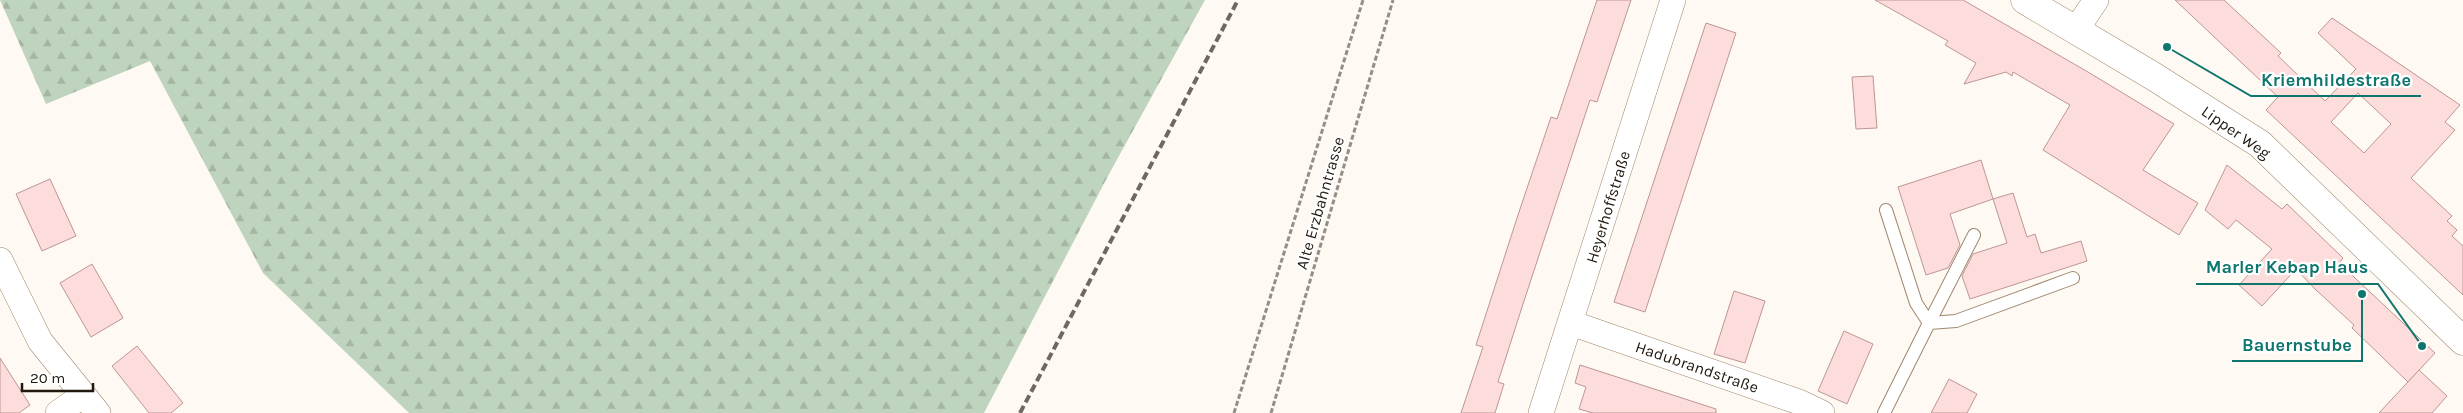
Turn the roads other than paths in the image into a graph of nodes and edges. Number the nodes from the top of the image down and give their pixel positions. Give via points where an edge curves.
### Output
1 (1673, 0) edge
2 (2025, 0) edge
3 (2096, 0) edge
4 (2076, 30) junction
5 (1886, 210) dead end
6 (1974, 235) dead end
7 (0, 260) edge
8 (2073, 278) dead end
9 (1572, 323) junction
10 (1929, 323) junction
11 (2463, 341) edge
12 (90, 404) edge
13 (58, 413) edge
14 (1541, 413) edge
15 (1822, 413) edge
16 (1884, 413) edge

1 - 9 street, Heyerhoffstraße
2 - 4 street, Lipper Weg
3 - 4 street
4 - 11 street, Lipper Weg via 2260,144
5 - 10 lane via 1916,303
6 - 10 lane
7 - 12 street via 40,341
8 - 10 lane via 1956,321
9 - 14 street, Heyerhoffstraße
9 - 15 street, Hadubrandstraße via 1800,402
10 - 16 lane
12 - 13 street

